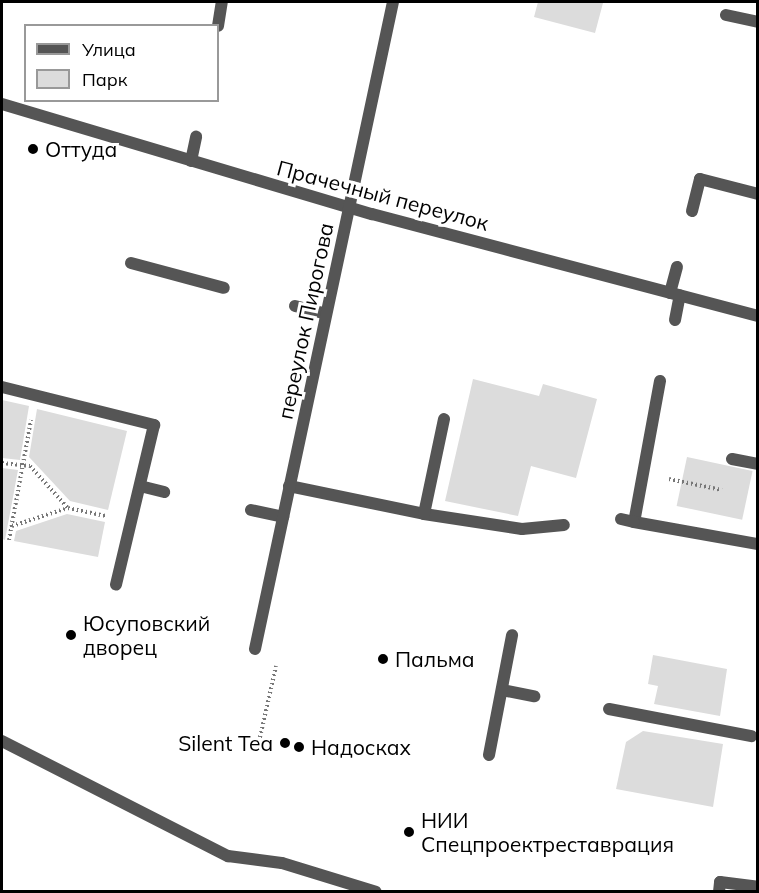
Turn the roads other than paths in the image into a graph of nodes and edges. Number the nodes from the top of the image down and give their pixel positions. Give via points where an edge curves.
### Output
1 (222, 2) edge
2 (393, 2) edge
3 (726, 15) dead end
4 (758, 22) edge
5 (218, 24) edge
6 (2, 107) edge
7 (196, 137) dead end
8 (191, 161) junction
9 (758, 194) edge
10 (350, 208) junction
11 (692, 211) dead end
12 (131, 263) dead end
13 (677, 267) dead end
14 (224, 288) dead end
15 (675, 294) junction
16 (295, 306) dead end
17 (326, 314) junction
18 (758, 316) edge
19 (675, 320) dead end
20 (660, 381) dead end
21 (2, 387) edge
22 (444, 419) dead end
23 (732, 459) dead end
24 (758, 464) edge
25 (140, 486) junction
26 (290, 486) junction
27 (164, 492) dead end
28 (251, 510) dead end
29 (424, 514) junction
30 (283, 517) junction
31 (621, 519) dead end
32 (634, 522) junction
33 (564, 525) dead end
34 (758, 544) edge
35 (116, 585) dead end
36 (512, 635) dead end
37 (255, 649) dead end
38 (502, 690) junction
39 (534, 696) dead end
40 (609, 710) dead end
41 (751, 736) dead end
42 (2, 741) edge
43 (489, 754) dead end
44 (758, 887) edge
45 (376, 891) edge
46 (719, 891) edge

1 - 5 street
2 - 10 street, переулок Пирогова
3 - 4 street
6 - 8 street, Прачечный переулок
7 - 8 street
8 - 10 street, Прачечный переулок
9 - 11 street via 700,179
10 - 15 street, Прачечный переулок
10 - 17 street, переулок Пирогова
12 - 14 street
13 - 15 street
15 - 18 street, Прачечный переулок
15 - 19 street
16 - 17 street
17 - 26 street, переулок Пирогова
20 - 32 street
21 - 25 street via 154,425
22 - 29 street
23 - 24 street
25 - 27 street
25 - 35 street
26 - 29 street
26 - 30 street, переулок Пирогова
28 - 30 street
29 - 33 street via 522,529
30 - 37 street, переулок Пирогова
31 - 32 street
32 - 34 street
36 - 38 street
38 - 39 street
38 - 43 street
40 - 41 street
42 - 45 street via 228,856 282,863
44 - 46 street via 720,882

